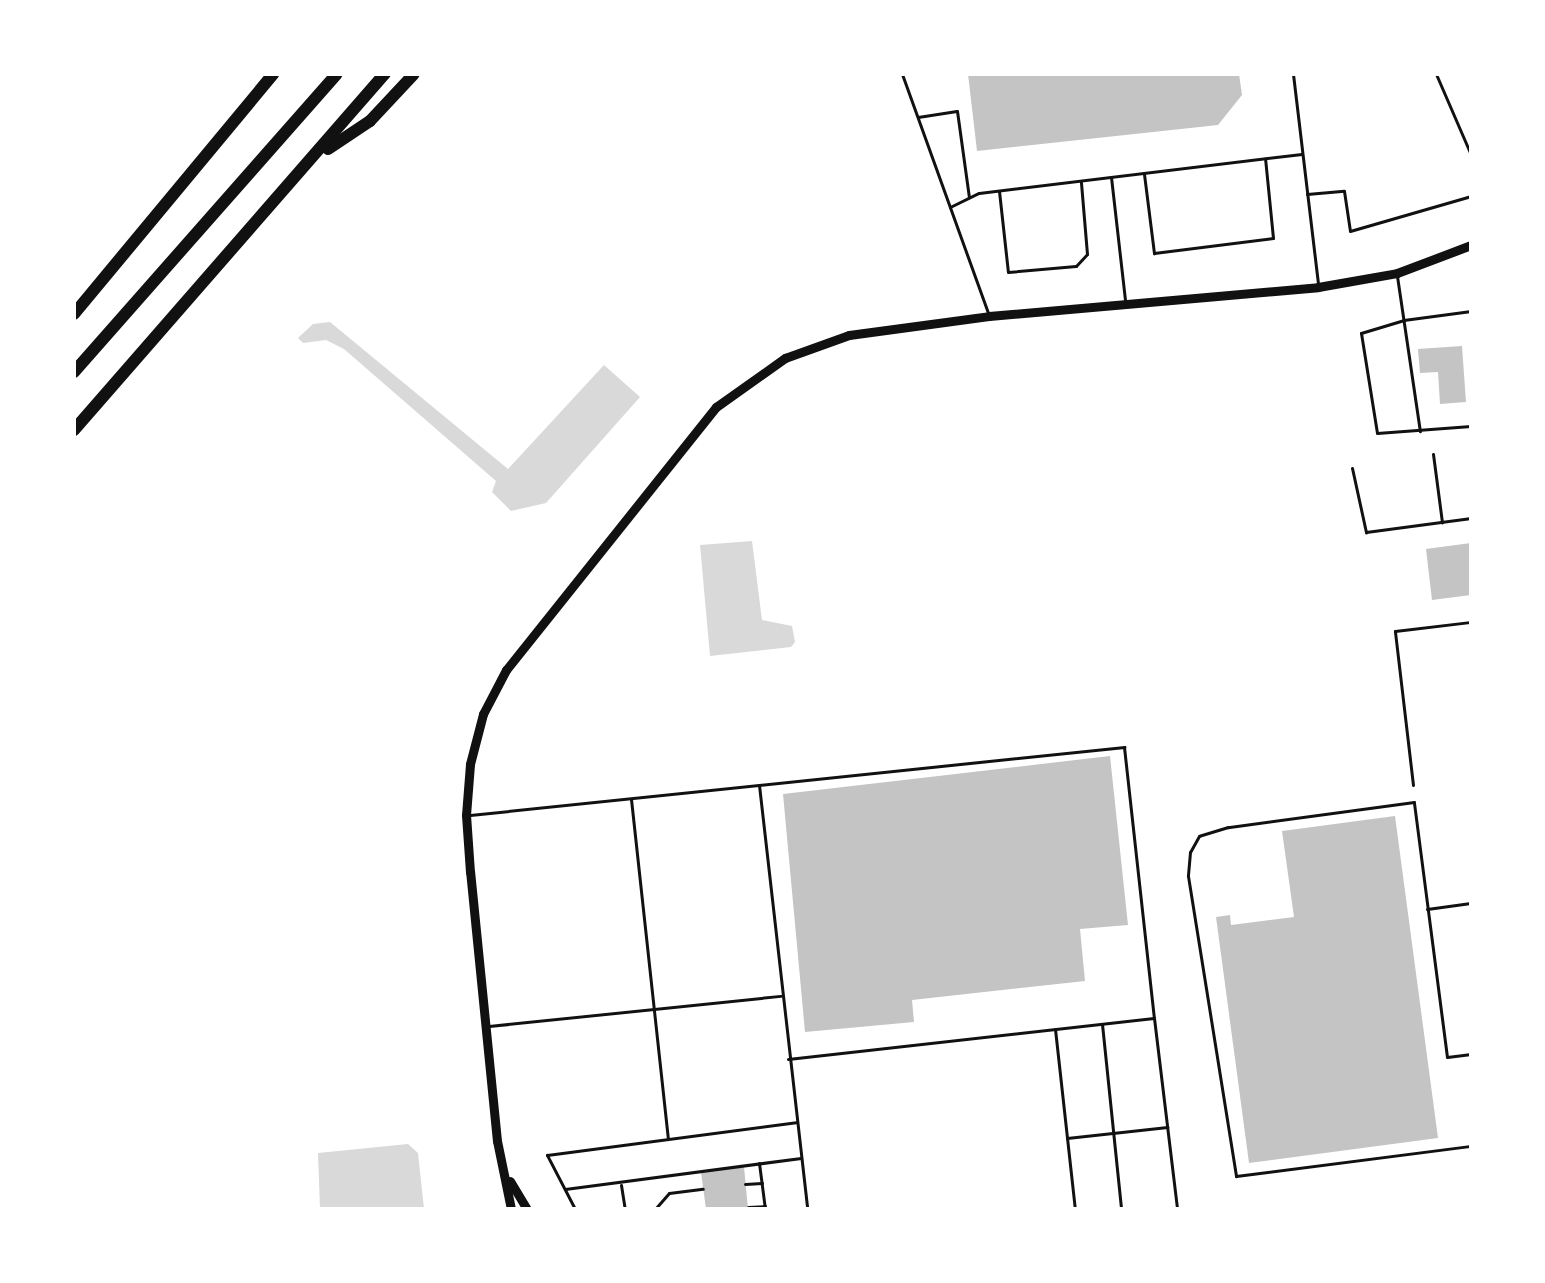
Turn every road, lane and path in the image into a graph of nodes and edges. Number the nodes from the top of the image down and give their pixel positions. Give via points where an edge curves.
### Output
1 (273, 74) edge
2 (337, 74) edge
3 (385, 74) edge
4 (414, 74) edge
5 (902, 74) edge
6 (1293, 74) edge
7 (1436, 74) edge
8 (918, 117) junction
9 (1302, 154) junction
10 (1471, 155) edge
11 (315, 158) junction
12 (1265, 158) junction
13 (1144, 173) junction
14 (1111, 177) junction
15 (1081, 181) junction
16 (999, 191) junction
17 (1307, 194) junction
18 (1471, 196) edge
19 (969, 197) junction
20 (950, 207) junction
21 (1471, 245) edge
22 (1397, 273) junction
23 (1318, 287) junction
24 (1126, 304) junction
25 (1471, 311) edge
26 (74, 314) edge
27 (989, 316) junction
28 (1404, 320) junction
29 (74, 372) edge
30 (1471, 426) edge
31 (74, 430) edge
32 (1420, 432) junction
33 (1433, 454) dead end
34 (1352, 468) dead end
35 (1471, 518) edge
36 (1442, 522) junction
37 (1471, 622) edge
38 (759, 785) junction
39 (1413, 785) dead end
40 (631, 799) junction
41 (466, 815) junction
42 (1471, 903) edge
43 (1427, 909) junction
44 (780, 996) junction
45 (652, 1009) junction
46 (1154, 1018) junction
47 (1102, 1024) junction
48 (486, 1027) junction
49 (1055, 1029) junction
50 (1471, 1054) edge
51 (788, 1059) junction
52 (796, 1122) junction
53 (1167, 1127) junction
54 (1113, 1133) junction
55 (668, 1137) junction
56 (1067, 1138) junction
57 (1471, 1146) edge
58 (801, 1158) junction
59 (759, 1163) junction
60 (507, 1178) junction
61 (762, 1183) junction
62 (745, 1184) dead end
63 (621, 1185) junction
64 (565, 1189) junction
65 (703, 1189) dead end
66 (748, 1207) edge
67 (765, 1207) edge
68 (511, 1209) edge
69 (527, 1209) edge
70 (575, 1209) edge
71 (625, 1209) edge
72 (655, 1209) edge
73 (807, 1209) edge
74 (1075, 1209) edge
75 (1121, 1209) edge
76 (1177, 1209) edge

1 - 26 highway
2 - 29 highway
3 - 11 highway
4 - 11 highway via 370,121
5 - 8 lane
6 - 9 lane
7 - 10 lane
8 - 19 lane via 957,111
8 - 20 lane
9 - 12 lane
9 - 17 lane
11 - 31 highway
12 - 13 lane
12 - 13 lane via 1273,238 1154,253
13 - 14 lane
14 - 15 lane
14 - 24 lane
15 - 16 lane
15 - 16 lane via 1087,254 1076,266 1008,272
16 - 19 lane
17 - 18 lane via 1344,191 1350,231
17 - 23 lane
19 - 20 lane
20 - 27 lane
21 - 22 street
22 - 23 street
22 - 28 lane
23 - 24 street
24 - 27 street
25 - 28 lane
27 - 41 street via 849,335 811,346 716,407 506,670 483,714 470,764
28 - 32 lane
28 - 32 lane via 1361,333 1377,433
30 - 32 lane
33 - 36 lane
34 - 36 lane via 1366,532
35 - 36 lane
37 - 39 lane via 1395,631
38 - 40 lane
38 - 44 lane
38 - 46 lane via 1124,747
40 - 41 lane
40 - 45 lane
41 - 48 street
42 - 43 lane
43 - 50 lane via 1447,1057
43 - 57 lane via 1414,802 1228,827 1199,836 1190,852 1188,876 1236,1176
44 - 45 lane
44 - 51 lane
45 - 48 lane
45 - 55 lane
46 - 47 lane
46 - 53 lane
47 - 49 lane
47 - 54 lane
48 - 60 street via 497,1141
49 - 51 lane
49 - 56 lane
51 - 52 lane
52 - 55 lane
52 - 58 lane
53 - 54 lane
53 - 76 lane
54 - 56 lane
54 - 75 lane
55 - 64 lane via 547,1155
56 - 74 lane
58 - 59 lane
58 - 73 lane
59 - 61 lane
59 - 63 lane via 629,1179
60 - 68 street
60 - 69 street
61 - 62 lane
61 - 67 lane
63 - 64 lane
63 - 71 lane
64 - 70 lane
65 - 72 lane via 669,1193
66 - 67 lane

